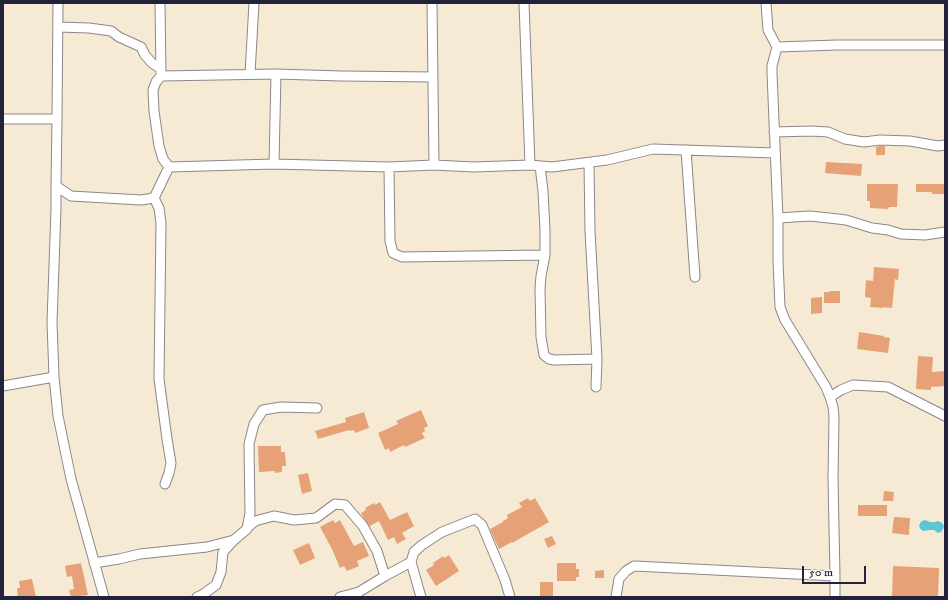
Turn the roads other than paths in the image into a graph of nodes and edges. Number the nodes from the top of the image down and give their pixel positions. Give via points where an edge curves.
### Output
1 (58, 3) edge
2 (160, 3) edge
3 (254, 3) edge
4 (432, 3) edge
5 (524, 3) edge
6 (766, 3) edge
7 (58, 27) junction
8 (945, 45) edge
9 (777, 47) junction
10 (161, 72) junction
11 (250, 74) junction
12 (276, 74) junction
13 (433, 77) junction
14 (57, 118) junction
15 (3, 119) edge
16 (774, 132) junction
17 (945, 145) edge
18 (686, 150) junction
19 (775, 153) junction
20 (589, 163) junction
21 (274, 164) junction
22 (434, 165) junction
23 (530, 165) junction
24 (540, 166) junction
25 (169, 167) junction
26 (389, 167) junction
27 (56, 186) junction
28 (71, 196) junction
29 (154, 198) junction
30 (56, 208) junction
31 (778, 218) junction
32 (945, 232) edge
33 (545, 255) junction
34 (695, 278) dead end
35 (597, 359) junction
36 (54, 376) junction
37 (3, 386) edge
38 (596, 387) dead end
39 (830, 397) junction
40 (317, 408) dead end
41 (945, 416) edge
42 (165, 484) dead end
43 (247, 529) junction
44 (234, 540) junction
45 (411, 562) junction
46 (94, 563) junction
47 (384, 576) junction
48 (835, 576) junction
49 (104, 597) edge
50 (197, 597) edge
51 (340, 597) edge
52 (421, 597) edge
53 (510, 597) edge
54 (616, 597) edge
55 (835, 597) edge

1 - 7 street
2 - 10 street
3 - 11 street
4 - 13 street
5 - 23 street
6 - 9 street via 768,30
7 - 10 street via 111,31 141,47
7 - 14 street
8 - 9 street
9 - 16 street via 772,66
10 - 11 street
10 - 25 street via 153,90 154,111 159,146
11 - 12 street
12 - 13 street
12 - 21 street
13 - 22 street
14 - 15 street
14 - 27 street
16 - 17 street via 828,132 845,139 864,142 910,141
16 - 19 street
18 - 19 street
18 - 20 street via 653,149
18 - 34 street
19 - 31 street
20 - 24 street
20 - 35 street
21 - 25 street
21 - 26 street
22 - 23 street
22 - 26 street
23 - 24 street
24 - 33 street
25 - 29 street
26 - 33 street via 390,241 393,253 402,258
27 - 28 street
27 - 30 street
28 - 29 street via 141,200
28 - 30 street
29 - 42 street via 159,208 161,224 159,379 171,463
30 - 36 street via 52,322
31 - 32 street via 810,216 846,220 901,234 926,235
31 - 39 street via 780,307
33 - 35 street via 540,289 544,355 555,360
35 - 38 street
36 - 37 street
36 - 46 street via 58,416 71,479
39 - 41 street via 852,385 888,387
39 - 48 street via 834,416
40 - 43 street via 281,407 263,410 254,424 249,444 250,513
43 - 44 street
43 - 47 street via 255,521 274,516 294,520 316,518 335,504 345,505 363,526 377,552
44 - 46 street via 207,547 140,554
44 - 50 street via 223,552 221,572 216,585
45 - 47 street
45 - 52 street
45 - 53 street via 414,552 422,545 442,532 475,519 482,525
46 - 49 street
47 - 51 street via 359,592
48 - 54 street via 634,566 619,579
48 - 55 street

